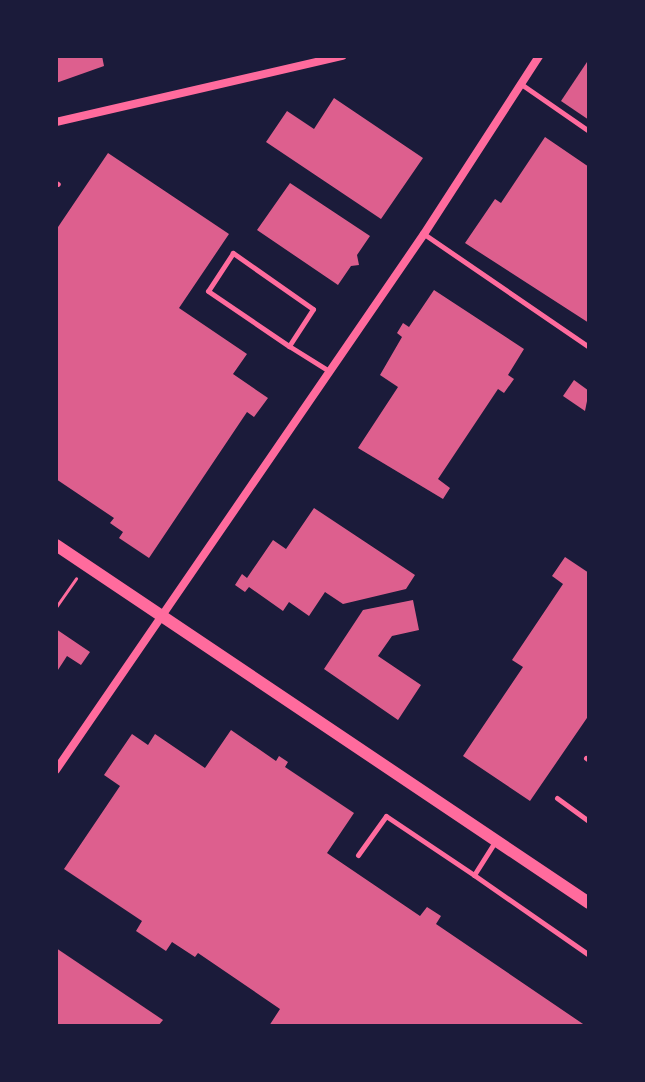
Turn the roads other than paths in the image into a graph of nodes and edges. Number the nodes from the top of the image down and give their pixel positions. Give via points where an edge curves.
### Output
1 (343, 56) edge
2 (539, 56) edge
3 (521, 84) junction
4 (56, 122) edge
5 (589, 131) edge
6 (424, 234) junction
7 (289, 346) junction
8 (589, 347) edge
9 (330, 371) junction
10 (56, 546) edge
11 (161, 615) junction
12 (56, 770) edge
13 (557, 798) dead end
14 (589, 821) edge
15 (496, 839) junction
16 (358, 855) dead end
17 (474, 875) junction
18 (589, 903) edge
19 (589, 955) edge

1 - 4 street
2 - 3 street
3 - 5 lane
3 - 6 street
6 - 8 lane
6 - 9 street
7 - 7 lane via 208,291 233,253 313,309
7 - 9 lane
9 - 11 street
10 - 11 street
11 - 12 street
11 - 15 street
13 - 14 lane
15 - 17 lane
15 - 18 street
16 - 17 lane via 386,816
17 - 19 lane

